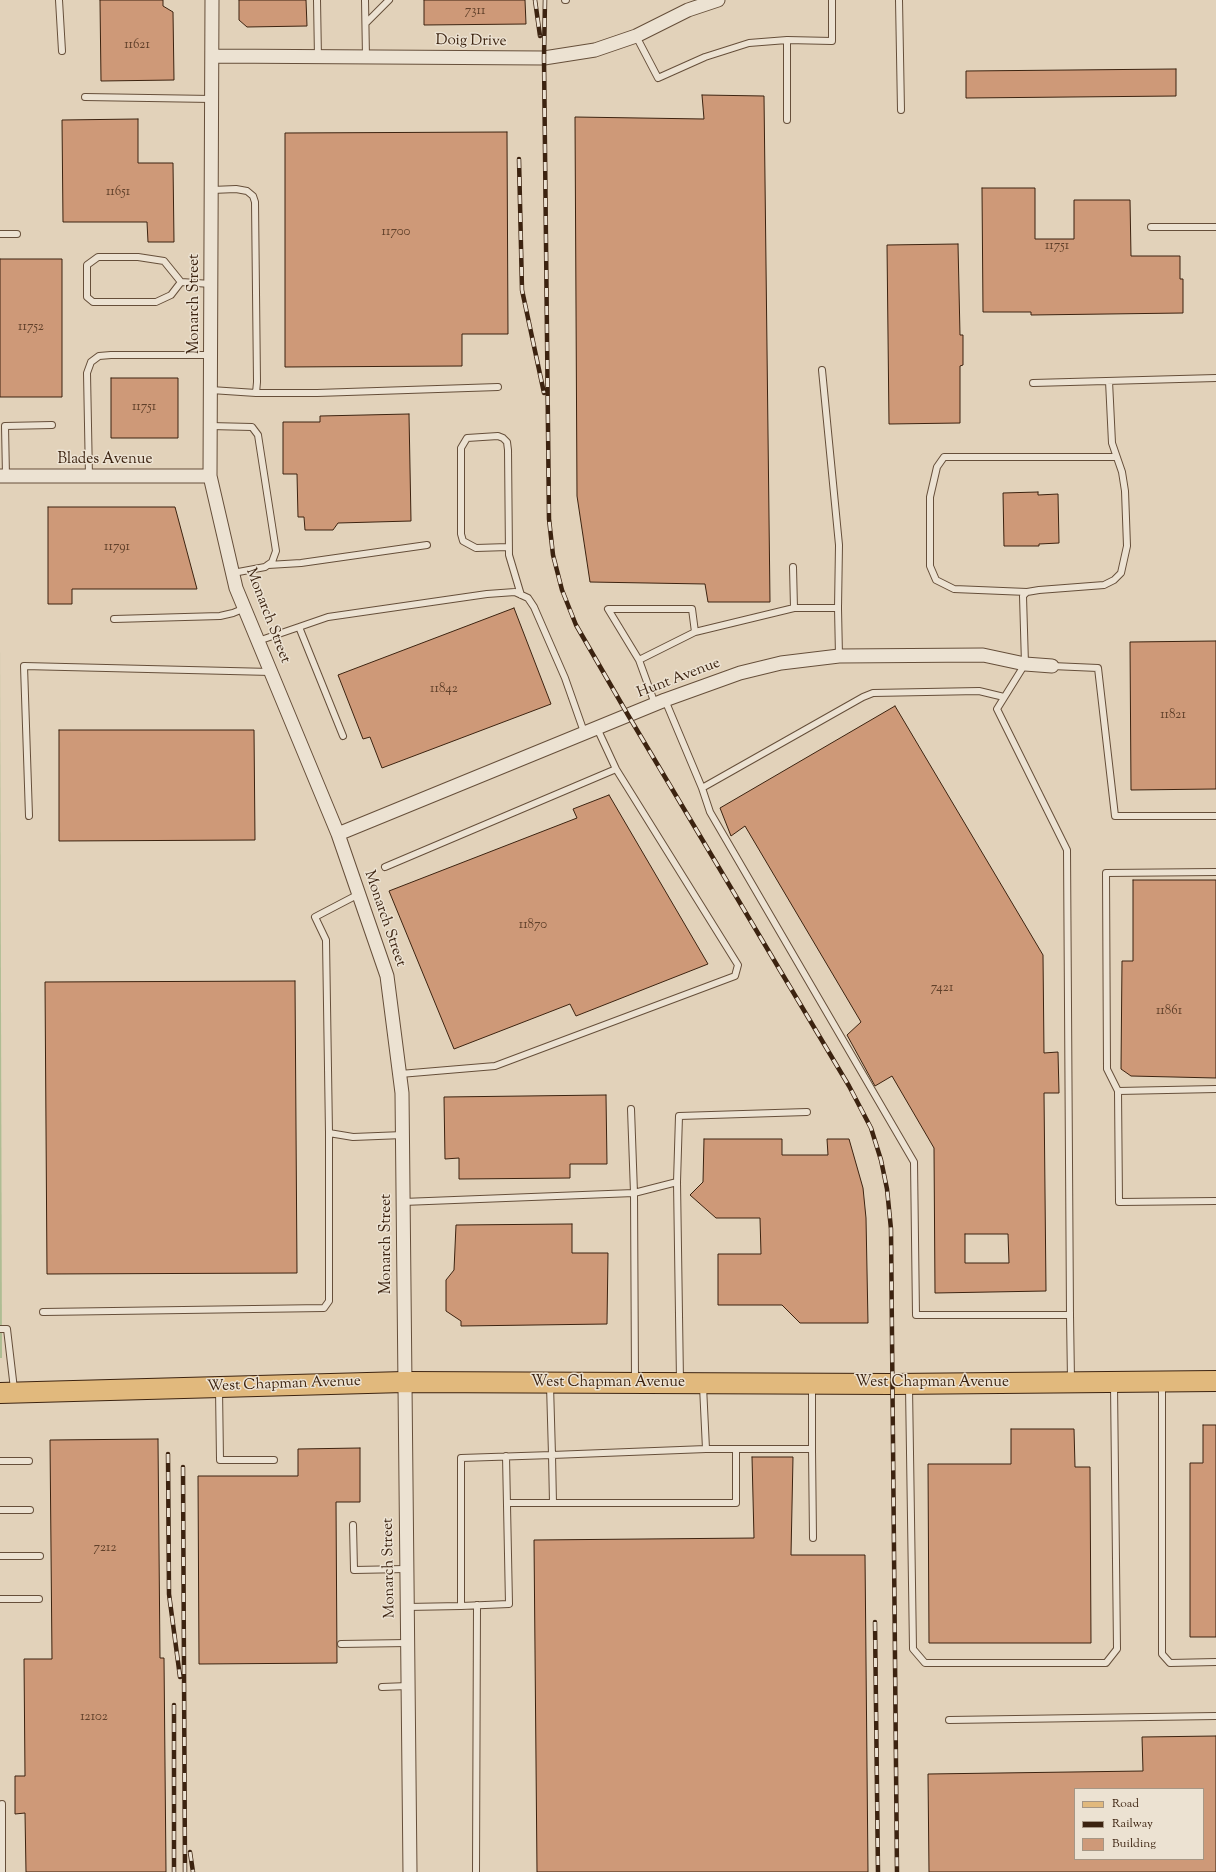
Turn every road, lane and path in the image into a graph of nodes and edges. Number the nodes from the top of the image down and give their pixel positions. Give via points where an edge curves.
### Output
1 (59, 0) edge
2 (212, 0) edge
3 (317, 0) edge
4 (365, 0) edge
5 (388, 0) edge
6 (718, 0) edge
7 (832, 0) edge
8 (899, 0) edge
9 (366, 23) junction
10 (636, 36) junction
11 (786, 40) junction
12 (62, 51) dead end
13 (213, 56) junction
14 (366, 56) junction
15 (318, 58) junction
16 (85, 97) dead end
17 (212, 99) junction
18 (901, 110) dead end
19 (787, 120) dead end
20 (212, 190) junction
21 (1216, 227) edge
22 (1151, 228) dead end
23 (0, 234) edge
24 (17, 234) dead end
25 (182, 282) junction
26 (211, 284) junction
27 (211, 355) junction
28 (822, 370) dead end
29 (1216, 378) edge
30 (1109, 380) junction
31 (1033, 383) dead end
32 (498, 387) dead end
33 (211, 390) junction
34 (256, 392) junction
35 (52, 425) dead end
36 (2, 426) edge
37 (210, 426) junction
38 (1116, 457) junction
39 (3, 476) edge
40 (210, 476) junction
41 (89, 477) junction
42 (427, 545) dead end
43 (508, 548) junction
44 (268, 564) junction
45 (794, 567) dead end
46 (233, 573) junction
47 (1027, 592) junction
48 (521, 595) junction
49 (245, 608) junction
50 (794, 608) junction
51 (838, 608) junction
52 (114, 618) dead end
53 (299, 627) junction
54 (695, 632) junction
55 (258, 641) junction
56 (839, 656) junction
57 (639, 660) junction
58 (1025, 664) junction
59 (1052, 666) joint
60 (271, 672) junction
61 (1004, 697) junction
62 (660, 702) junction
63 (591, 730) junction
64 (342, 736) dead end
65 (616, 769) junction
66 (702, 788) junction
67 (29, 816) dead end
68 (1216, 816) edge
69 (338, 834) junction
70 (385, 868) dead end
71 (1216, 872) edge
72 (359, 894) junction
73 (400, 1074) junction
74 (1216, 1089) edge
75 (1118, 1091) junction
76 (631, 1109) dead end
77 (807, 1112) dead end
78 (329, 1133) junction
79 (403, 1135) junction
80 (678, 1182) junction
81 (634, 1192) junction
82 (1216, 1201) edge
83 (403, 1202) junction
84 (42, 1312) dead end
85 (1070, 1315) junction
86 (0, 1329) edge
87 (1216, 1381) edge
88 (404, 1382) junction
89 (1071, 1382) junction
90 (1114, 1382) junction
91 (1162, 1382) junction
92 (550, 1383) junction
93 (635, 1383) junction
94 (680, 1383) junction
95 (703, 1383) junction
96 (812, 1384) junction
97 (909, 1384) junction
98 (219, 1387) junction
99 (7, 1393) edge
100 (706, 1449) junction
101 (736, 1449) junction
102 (812, 1449) junction
103 (552, 1455) junction
104 (506, 1456) junction
105 (274, 1460) dead end
106 (0, 1461) edge
107 (29, 1461) dead end
108 (507, 1503) junction
109 (553, 1503) junction
110 (0, 1510) edge
111 (30, 1510) dead end
112 (352, 1525) dead end
113 (813, 1538) dead end
114 (0, 1556) edge
115 (40, 1556) dead end
116 (406, 1569) junction
117 (0, 1599) edge
118 (39, 1599) dead end
119 (461, 1606) junction
120 (477, 1606) junction
121 (407, 1607) junction
122 (407, 1643) junction
123 (341, 1644) dead end
124 (1216, 1662) edge
125 (408, 1686) junction
126 (382, 1687) dead end
127 (1216, 1716) edge
128 (949, 1720) dead end
129 (2, 1804) dead end
130 (2, 1872) edge
131 (410, 1872) edge
132 (476, 1872) edge

1 - 12 lane
2 - 13 street, Monarch Street
3 - 15 lane
4 - 9 lane
5 - 9 lane
6 - 10 street, Doig Drive via 688,10
7 - 11 lane via 832,41
8 - 18 lane
9 - 14 lane
10 - 11 lane via 658,78 705,57 749,43
10 - 14 street, Doig Drive via 595,50 544,58
11 - 19 lane
13 - 15 street, Doig Drive
13 - 17 street, Monarch Street
14 - 15 street, Doig Drive
16 - 17 lane
17 - 20 street, Monarch Street
20 - 26 street, Monarch Street
20 - 34 lane via 247,191 255,202
21 - 22 lane
23 - 24 lane
25 - 25 lane via 164,261 138,257 98,257 87,265 87,297 93,302 156,302 171,295
25 - 26 lane
26 - 27 street, Monarch Street
27 - 33 street, Monarch Street
27 - 41 lane via 111,355 99,356 91,362 87,373
28 - 51 lane via 839,545
29 - 30 lane
30 - 31 lane
30 - 38 lane via 1112,443
32 - 34 lane
33 - 34 lane
33 - 37 street, Monarch Street
35 - 36 lane
36 - 39 lane
37 - 40 street, Monarch Street
37 - 44 lane via 252,427 258,435 276,551 272,562
38 - 47 lane via 1125,491 1127,546 1121,573 1104,585
38 - 47 lane via 944,457 937,467 930,497 930,566 936,580 954,589
39 - 41 street, Blades Avenue
40 - 41 street, Blades Avenue
40 - 46 street, Monarch Street
42 - 44 lane via 301,563
43 - 43 lane via 507,442 498,436 467,438 461,448 463,541 476,548
43 - 48 lane
44 - 46 lane via 254,570
45 - 50 lane
46 - 49 street, Monarch Street via 236,588
47 - 58 lane via 1022,596
48 - 53 lane via 515,592 487,594 328,617
48 - 63 lane via 528,598 534,607
49 - 52 lane via 220,616
49 - 55 street, Monarch Street
50 - 51 lane
50 - 54 lane
51 - 56 lane
53 - 55 lane
53 - 64 lane
54 - 57 lane
54 - 57 lane via 692,609 608,609
55 - 60 street, Monarch Street
56 - 58 street, Hunt Avenue via 983,655
56 - 62 street, Hunt Avenue via 781,663 740,673
57 - 62 lane
58 - 59 street, Hunt Avenue
58 - 61 lane
59 - 68 lane via 1098,668 1115,816
60 - 67 lane via 24,666
60 - 69 street, Monarch Street
61 - 66 lane via 979,691 873,693 863,696
61 - 85 lane via 997,709 1067,850
62 - 63 street, Hunt Avenue
62 - 66 lane
63 - 65 lane
63 - 69 street, Hunt Avenue
65 - 70 lane
65 - 73 lane via 738,966 736,976 495,1066
66 - 85 lane via 710,812 914,1162 916,1315
69 - 72 street, Monarch Street
71 - 75 lane via 1106,873 1108,1069
72 - 73 street, Monarch Street via 387,976
72 - 78 lane via 315,917 326,940
73 - 79 street, Monarch Street
74 - 75 lane
75 - 82 lane via 1119,1202
76 - 81 lane
77 - 80 lane via 679,1116
78 - 79 lane via 353,1137
78 - 84 lane via 329,1301 324,1308
79 - 83 street, Monarch Street
80 - 81 lane
80 - 94 lane
81 - 83 lane
81 - 93 lane
83 - 88 street, Monarch Street
85 - 89 lane
86 - 99 lane via 7,1329
87 - 91 main road, West Chapman Avenue
88 - 92 main road, West Chapman Avenue
88 - 98 main road, West Chapman Avenue
88 - 116 street, Monarch Street
89 - 90 main road, West Chapman Avenue
89 - 97 main road, West Chapman Avenue
90 - 91 main road, West Chapman Avenue
90 - 97 lane via 1117,1649 1106,1663 925,1663 913,1649
91 - 124 lane via 1162,1654 1170,1663
92 - 93 main road, West Chapman Avenue
92 - 103 lane
93 - 94 main road, West Chapman Avenue
94 - 95 main road, West Chapman Avenue
95 - 96 main road, West Chapman Avenue
95 - 100 lane
96 - 97 main road, West Chapman Avenue
96 - 102 lane
98 - 99 main road, West Chapman Avenue
98 - 105 lane via 220,1460
100 - 101 lane
100 - 103 lane
101 - 102 lane
101 - 109 lane via 736,1503
102 - 113 lane
103 - 104 lane
103 - 109 lane
104 - 108 lane
104 - 119 lane via 461,1458
106 - 107 lane
108 - 109 lane
108 - 120 lane via 509,1604
110 - 111 lane
112 - 116 lane via 354,1570
114 - 115 lane
116 - 121 street, Monarch Street
117 - 118 lane
119 - 120 lane
119 - 121 lane
120 - 132 lane
121 - 122 street, Monarch Street
122 - 123 lane
122 - 125 street, Monarch Street
125 - 126 lane
125 - 131 street, Monarch Street
127 - 128 lane
129 - 130 lane

